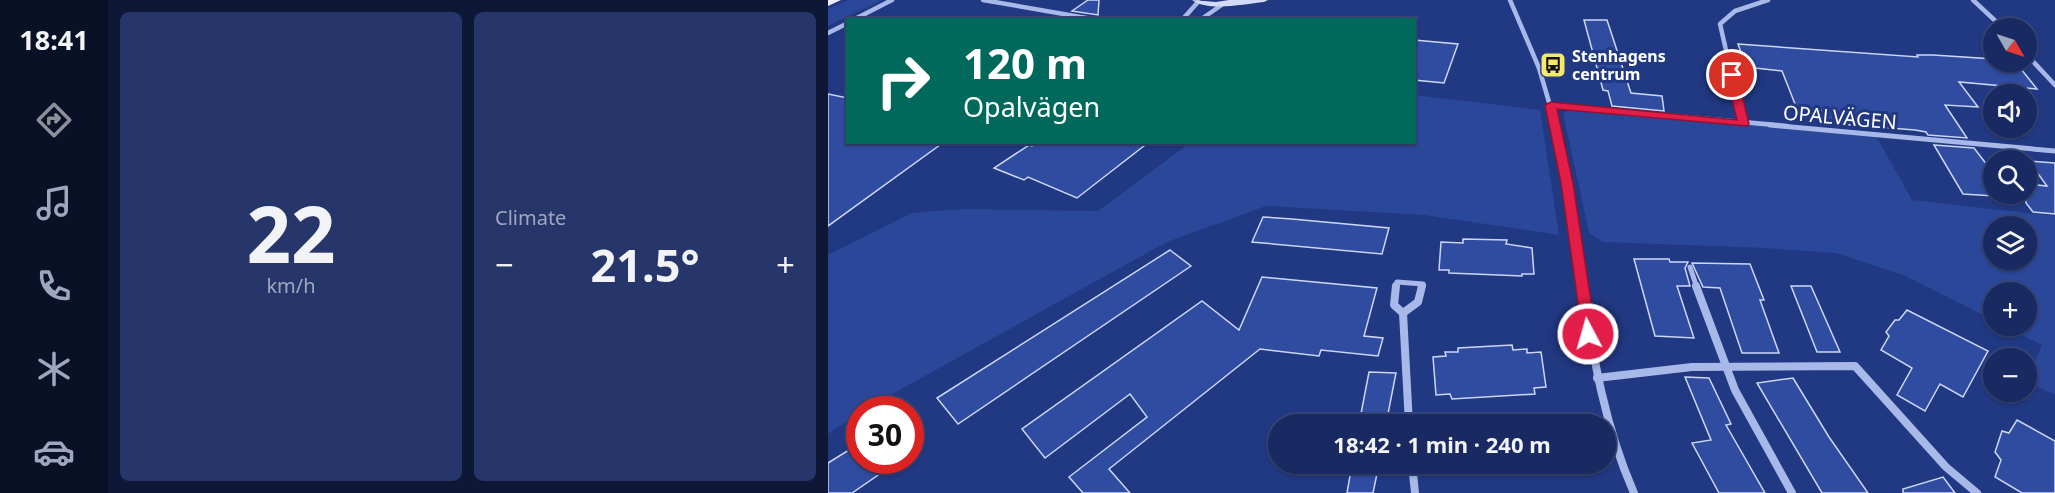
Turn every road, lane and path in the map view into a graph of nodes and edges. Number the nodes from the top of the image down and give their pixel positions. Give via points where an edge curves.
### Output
1 (834, 0) edge
2 (892, 0) edge
3 (983, 0) edge
4 (1024, 0) edge
5 (1264, 0) edge
6 (1510, 0) edge
7 (1768, 0) edge
8 (1973, 0) edge
9 (1197, 1) edge
10 (828, 2) edge
11 (1230, 2) edge
12 (1022, 6) junction
13 (857, 18) edge
14 (1087, 18) edge
15 (1184, 18) edge
16 (1203, 18) edge
17 (1992, 18) edge
18 (846, 24) edge
19 (828, 33) edge
20 (2037, 66) edge
21 (2055, 85) edge
22 (1551, 105) junction
23 (1743, 124) junction
24 (2055, 152) edge
25 (1690, 267) dead end
26 (1402, 314) junction
27 (1725, 367) junction
28 (1597, 378) junction
29 (1407, 414) edge
30 (1413, 474) edge
31 (1415, 493) edge
32 (1634, 493) edge
33 (1792, 493) edge
34 (1977, 493) edge

1 - 10 main road
2 - 13 street
3 - 12 street
4 - 12 street
5 - 11 street
6 - 22 street via 1532,45
7 - 23 street via 1726,16 1720,24
8 - 17 street
9 - 11 street
9 - 15 street
11 - 16 street
12 - 14 street
18 - 19 street
20 - 21 street
22 - 23 street, OPALVÄGEN
22 - 28 street
23 - 24 street, OPALVÄGEN
25 - 27 street
26 - 26 street via 1418,302 1423,284 1397,282 1394,305
26 - 29 street
27 - 28 street via 1629,372
27 - 33 street via 1749,421
27 - 34 street via 1855,366 1946,467
28 - 32 street via 1622,468
30 - 31 street

